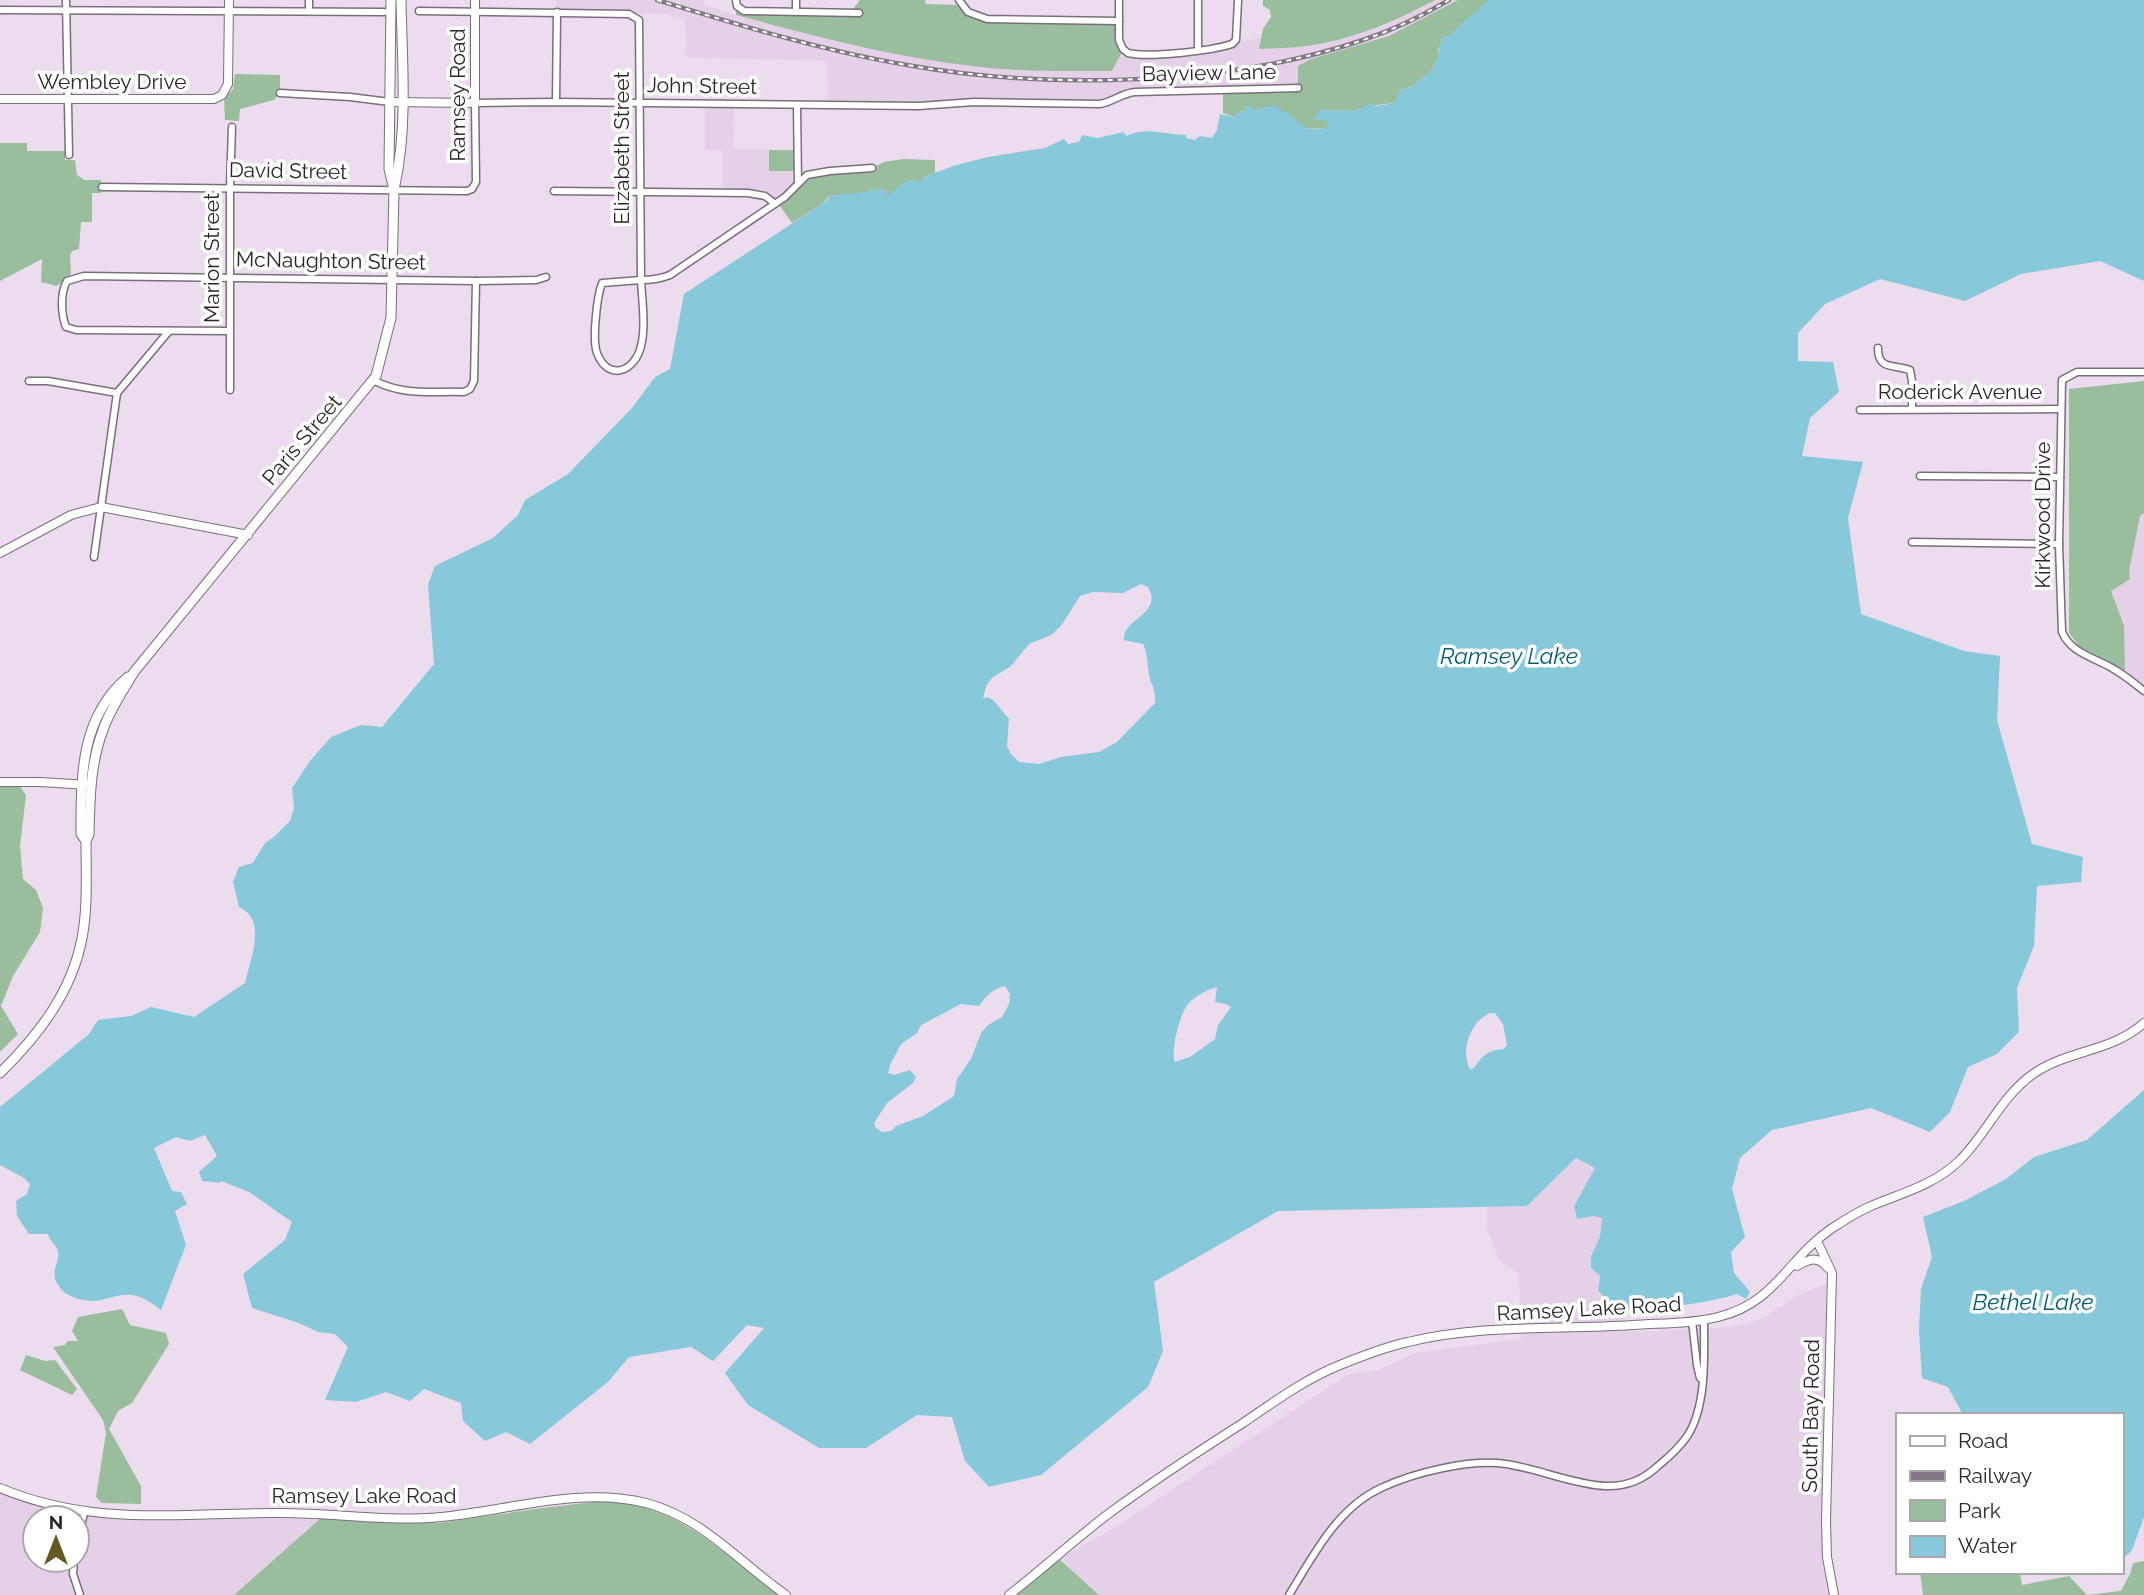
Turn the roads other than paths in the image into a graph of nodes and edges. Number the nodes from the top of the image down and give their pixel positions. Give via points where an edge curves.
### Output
1 (66, 0) edge
2 (229, 0) edge
3 (309, 0) edge
4 (391, 0) edge
5 (401, 0) edge
6 (475, 0) edge
7 (736, 0) edge
8 (796, 0) edge
9 (959, 0) edge
10 (1119, 0) edge
11 (1198, 0) edge
12 (1238, 0) edge
13 (0, 10) edge
14 (66, 10) junction
15 (229, 10) junction
16 (309, 11) junction
17 (419, 11) dead end
18 (475, 11) junction
19 (384, 12) dead end
20 (557, 12) junction
21 (796, 12) junction
22 (859, 13) dead end
23 (1119, 21) junction
24 (1198, 50) junction
25 (1298, 88) dead end
26 (280, 93) dead end
27 (1122, 95) joint
28 (0, 99) edge
29 (66, 100) junction
30 (390, 102) junction
31 (402, 102) junction
32 (556, 102) junction
33 (639, 102) junction
34 (475, 103) junction
35 (797, 105) junction
36 (233, 127) dead end
37 (69, 155) dead end
38 (872, 168) dead end
39 (798, 183) junction
40 (102, 187) dead end
41 (230, 187) junction
42 (472, 189) joint
43 (394, 190) junction
44 (555, 191) dead end
45 (640, 191) junction
46 (775, 203) junction
47 (230, 276) junction
48 (546, 277) dead end
49 (393, 278) junction
50 (641, 280) junction
51 (476, 281) junction
52 (170, 331) junction
53 (229, 331) junction
54 (1878, 348) dead end
55 (2144, 372) edge
56 (373, 380) junction
57 (29, 381) dead end
58 (230, 390) dead end
59 (117, 393) junction
60 (1912, 408) junction
61 (2060, 409) junction
62 (1860, 410) dead end
63 (1920, 476) dead end
64 (2060, 477) junction
65 (102, 507) junction
66 (248, 535) junction
67 (1912, 542) dead end
68 (2059, 544) junction
69 (0, 553) edge
70 (93, 557) dead end
71 (2144, 691) edge
72 (0, 782) edge
73 (86, 785) junction
74 (2144, 1023) edge
75 (0, 1073) edge
76 (1817, 1241) junction
77 (1791, 1268) junction
78 (1832, 1270) junction
79 (1704, 1320) junction
80 (1692, 1321) junction
81 (1701, 1380) junction
82 (0, 1489) edge
83 (47, 1504) edge
84 (91, 1513) edge
85 (73, 1574) edge
86 (80, 1595) edge
87 (786, 1595) edge
88 (1009, 1595) edge
89 (1289, 1595) edge
90 (1833, 1595) edge

1 - 14 street
2 - 15 street
3 - 16 street
4 - 30 main road, Paris Street
5 - 31 main road, Paris Street
6 - 18 street, Ramsey Road
7 - 21 street via 739,9
8 - 21 street
9 - 23 street via 981,18
10 - 23 street
11 - 24 street
12 - 24 street via 1236,40
13 - 14 street
14 - 15 street
14 - 29 street
15 - 16 street
15 - 29 street, Wembley Drive via 228,84 222,95 209,100
16 - 19 street
17 - 18 street
18 - 20 street
18 - 34 street, Ramsey Road
20 - 32 street
20 - 33 street, Elizabeth Street via 636,17 640,24
21 - 22 street
23 - 24 street via 1119,40 1128,53
25 - 27 street, Bayview Lane
26 - 30 street, John Street
27 - 35 street, John Street via 1100,104
28 - 29 street, Wembley Drive
29 - 37 street
30 - 31 street, John Street
30 - 43 main road, Paris Street via 389,169
31 - 34 street, John Street
31 - 43 main road, Paris Street
32 - 33 street, John Street
32 - 34 street, John Street
33 - 35 street, John Street
33 - 45 street, Elizabeth Street
34 - 42 street, Ramsey Road via 476,182
35 - 39 street
36 - 41 street, Marion Street
38 - 39 street via 813,173
39 - 46 street
40 - 41 street, David Street
41 - 43 street, David Street
41 - 47 street, Marion Street
42 - 43 street, David Street
43 - 49 main road, Paris Street
44 - 45 street
45 - 46 street via 757,194
45 - 50 street, Elizabeth Street
46 - 50 street via 670,275
47 - 49 street, McNaughton Street
47 - 52 street, McNaughton Street via 84,276 72,278 64,286 66,327
47 - 53 street, Marion Street
48 - 51 street, McNaughton Street
49 - 51 street, McNaughton Street
49 - 56 main road, Paris Street via 385,350
50 - 50 street, Elizabeth Street via 606,281 601,286 596,349 602,363 614,370 627,369 636,361 642,344
51 - 56 street via 474,381 470,389 405,391
52 - 53 street
52 - 59 street
53 - 58 street, Marion Street
54 - 60 street via 1879,361 1910,370
55 - 61 street, Kirkwood Drive via 2070,374 2060,386
56 - 66 main road, Paris Street
57 - 59 street
59 - 65 street
60 - 61 street, Roderick Avenue
60 - 62 street, Roderick Avenue
61 - 64 street, Kirkwood Drive
63 - 64 street
64 - 68 street, Kirkwood Drive
65 - 66 street
65 - 69 street via 71,515
65 - 70 street
66 - 73 main road, Paris Street via 134,672 110,694 86,748
67 - 68 street
68 - 71 street, Kirkwood Drive via 2066,643
72 - 73 street
73 - 75 main road, Paris Street via 81,834 86,841 85,913 75,965 54,1010
74 - 76 street, Ramsey Lake Road via 2121,1040 2038,1071 2006,1100 1948,1171 1864,1209
76 - 77 street, Ramsey Lake Road
76 - 78 street, South Bay Road
77 - 78 street via 1814,1259
77 - 79 street, Ramsey Lake Road via 1758,1301
78 - 90 street, South Bay Road via 1826,1521
79 - 80 street, Ramsey Lake Road
79 - 81 street
80 - 81 street
80 - 88 street, Ramsey Lake Road via 1444,1335 1399,1344 1337,1366 1160,1477
81 - 89 street via 1696,1419 1687,1436 1648,1475 1632,1483 1606,1486 1504,1463 1474,1463 1414,1476 1357,1502 1324,1538
82 - 83 street, Ramsey Lake Road
84 - 87 street, Ramsey Lake Road via 425,1518 571,1499 624,1499 670,1511 699,1526
85 - 86 street

